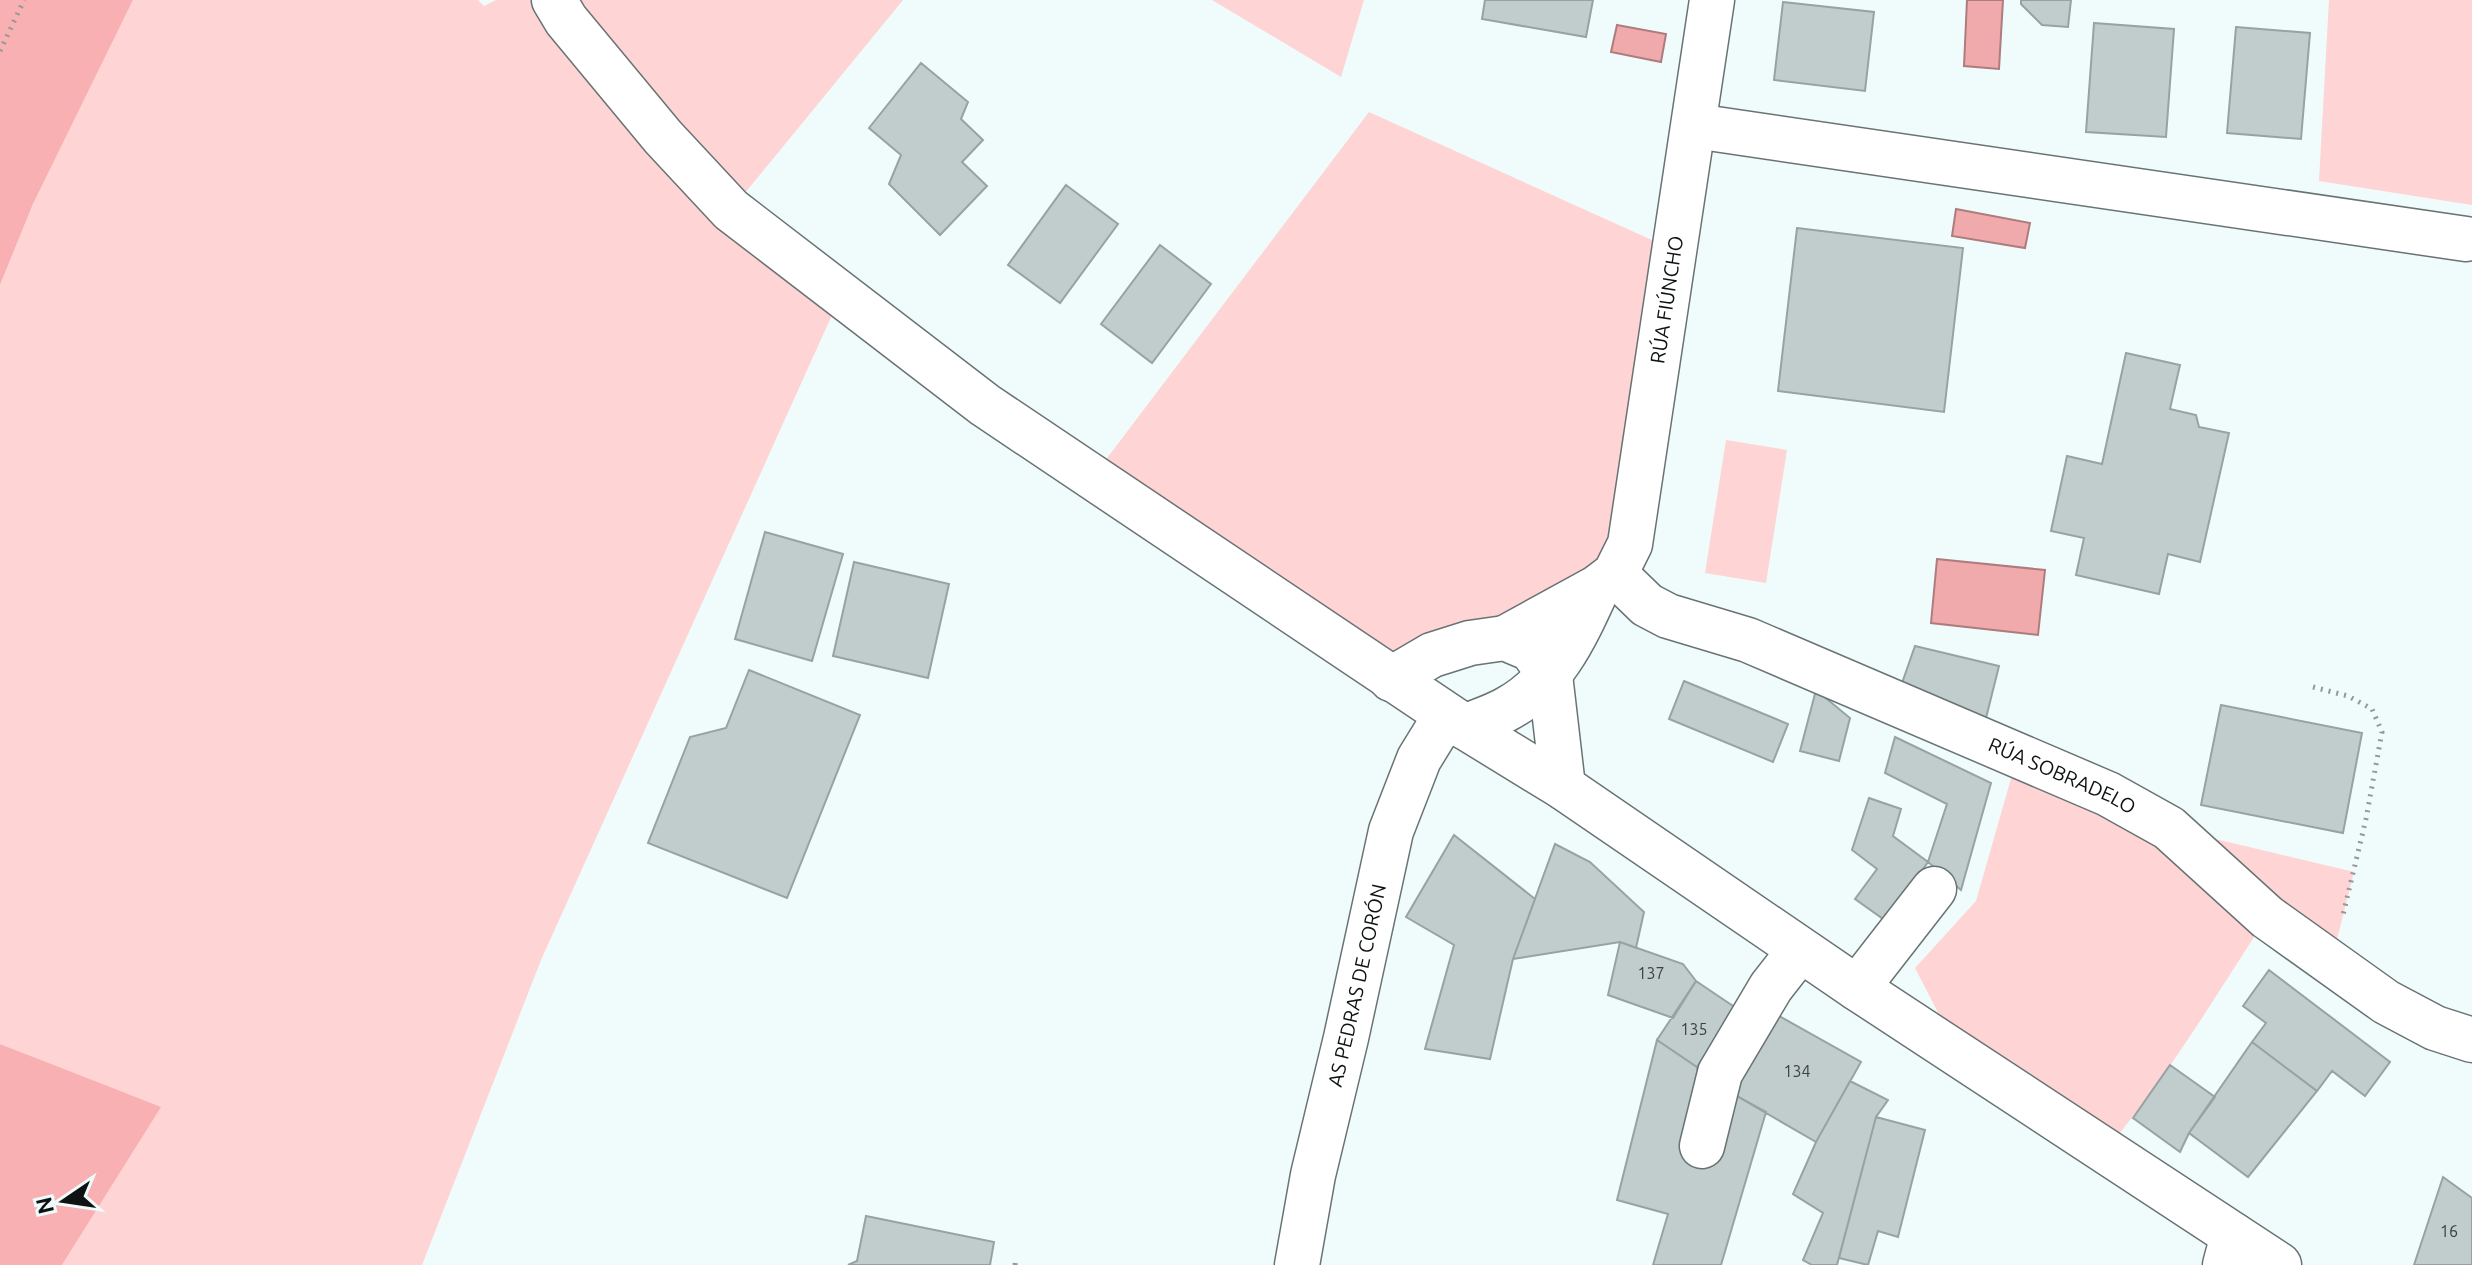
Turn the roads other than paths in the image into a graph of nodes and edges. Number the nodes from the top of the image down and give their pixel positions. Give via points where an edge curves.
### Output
1 (554, 0) edge
2 (1712, 0) edge
3 (1695, 126) junction
4 (2466, 239) dead end
5 (1607, 580) junction
6 (1505, 638) junction
7 (1550, 675) junction
8 (1391, 679) junction
9 (1455, 721) junction
10 (1563, 787) junction
11 (1934, 889) dead end
12 (1800, 950) junction
13 (1857, 988) junction
14 (2472, 1040) edge
15 (1702, 1146) dead end
16 (2229, 1250) edge
17 (1297, 1265) edge
18 (2279, 1265) edge

1 - 8 street via 663,137 731,210 985,405
2 - 3 street, RÚA FIÚNCHO
3 - 4 street
3 - 5 street, RÚA FIÚNCHO via 1630,544
5 - 6 street
5 - 7 street, RÚA FIÚNCHO
5 - 14 street, RÚA SOBRADELO via 1668,616 1748,640 2108,794 2169,828 2267,917 2386,1002
6 - 7 street via 1531,649
6 - 8 street via 1432,655
7 - 9 street, RÚA FIÚNCHO via 1505,710
7 - 10 street
8 - 9 street
9 - 10 street
9 - 17 street, AS PEDRAS DE CORÓN via 1419,759 1391,831
10 - 12 street
11 - 13 street
12 - 13 street
12 - 15 street via 1771,987 1720,1073
13 - 16 street
16 - 18 street

